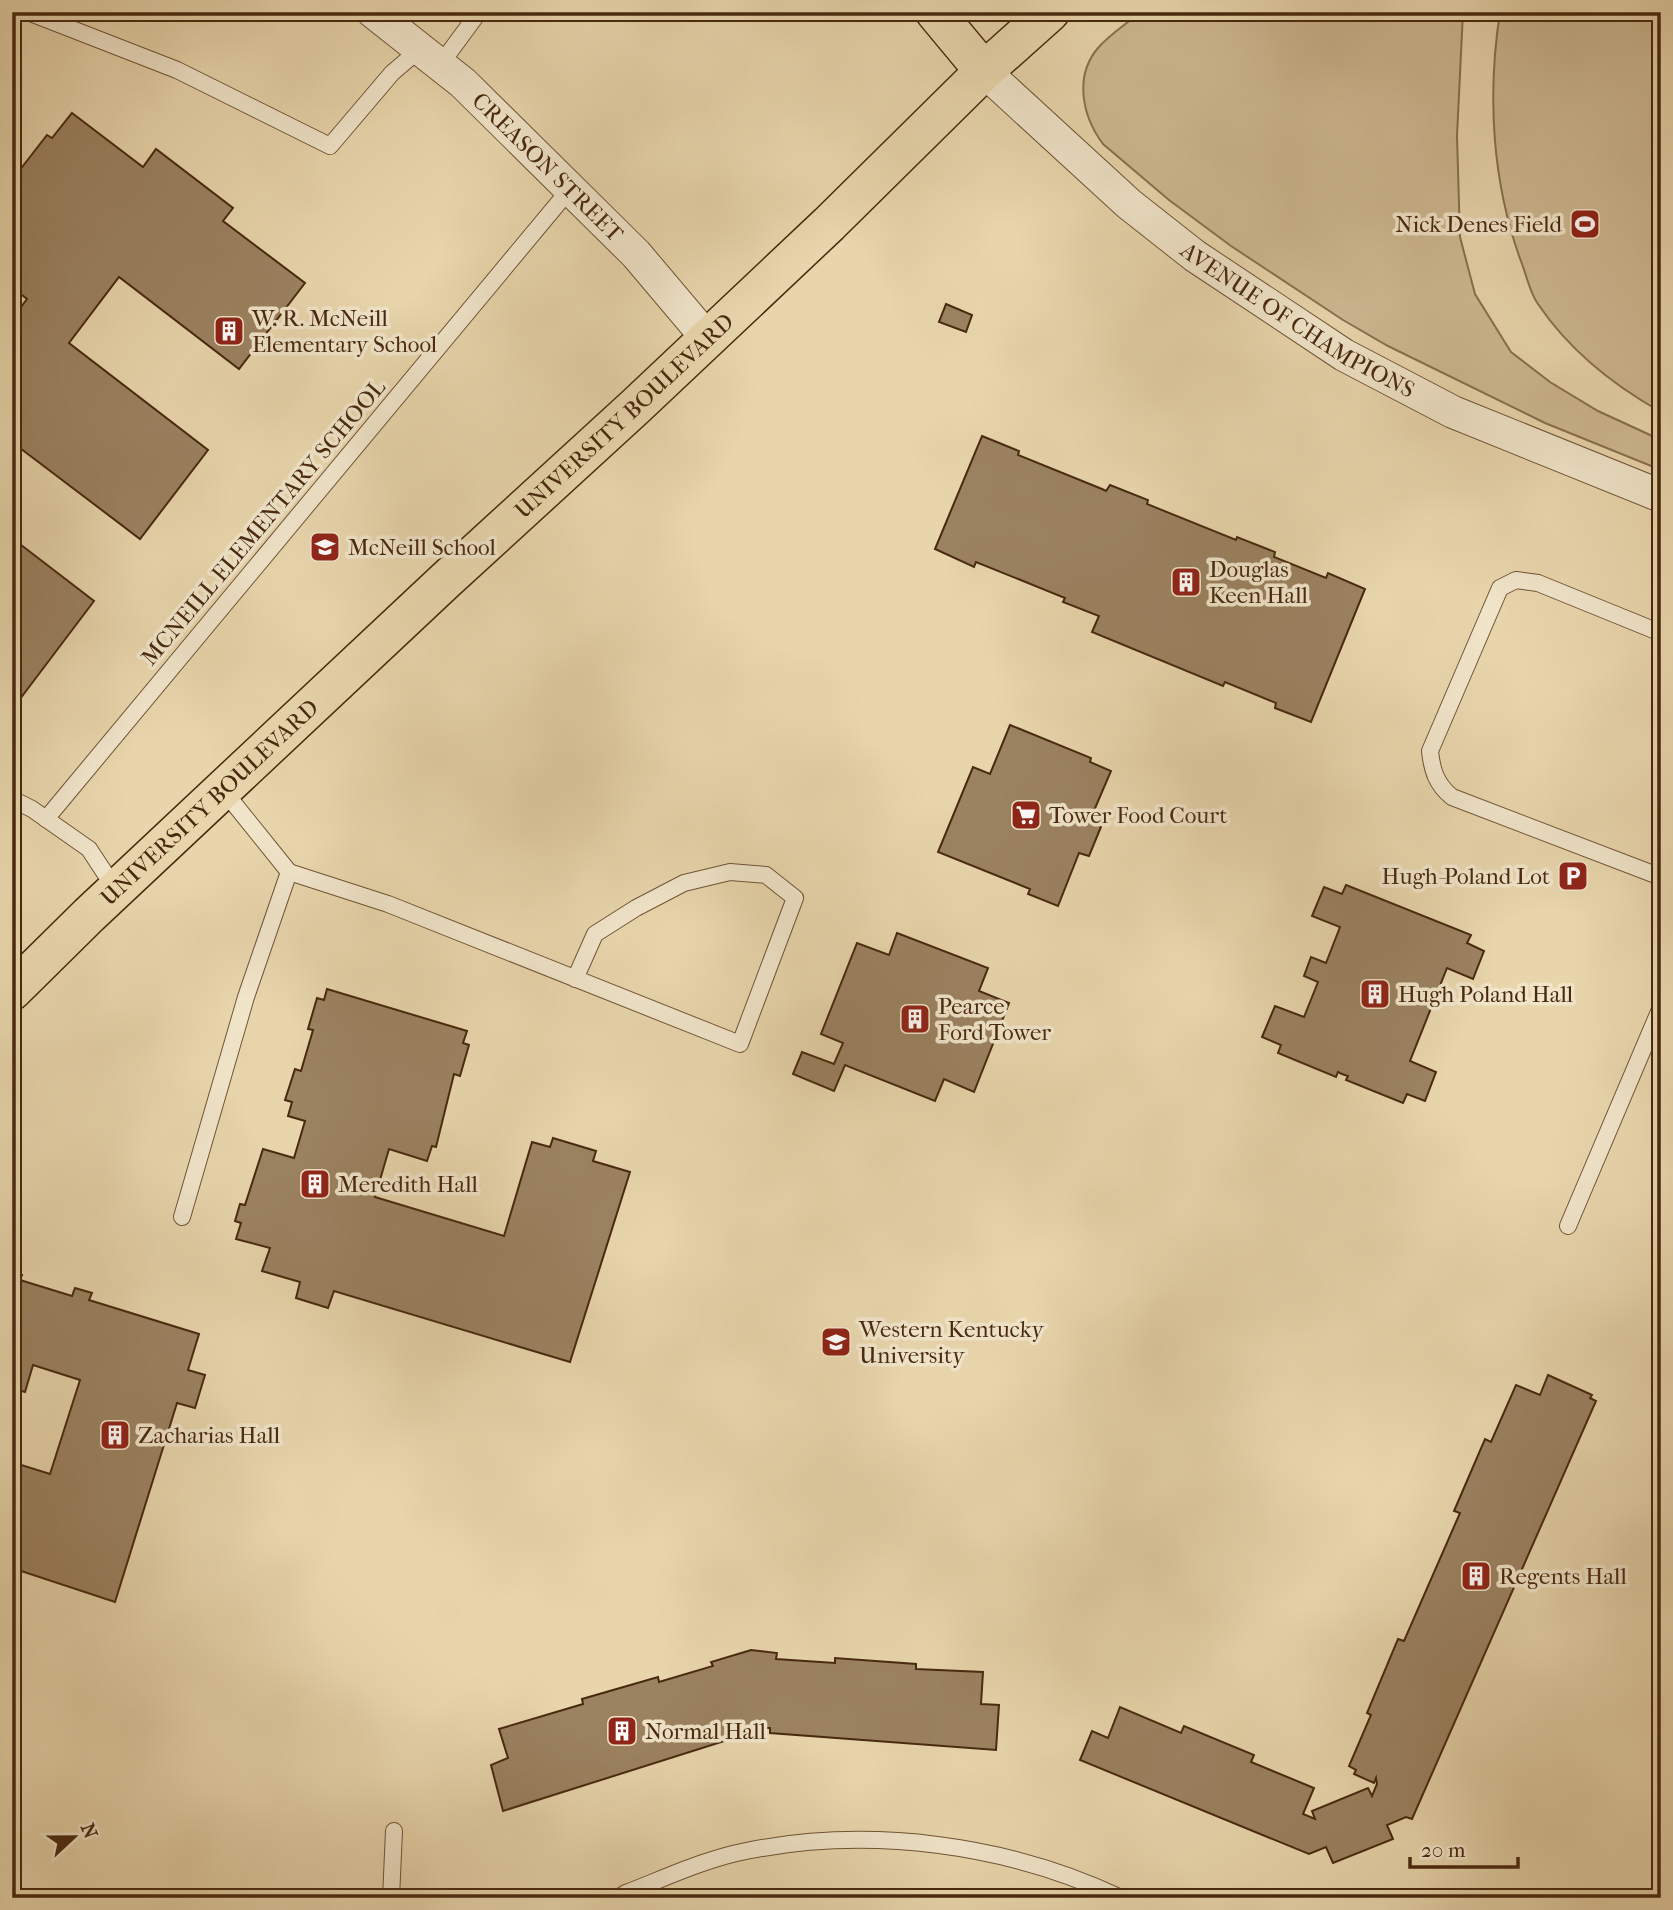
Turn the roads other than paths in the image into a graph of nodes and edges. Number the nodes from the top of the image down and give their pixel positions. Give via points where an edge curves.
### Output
1 (28, 12) edge
2 (373, 12) edge
3 (479, 12) edge
4 (935, 12) edge
5 (1050, 12) edge
6 (430, 57) junction
7 (984, 71) junction
8 (569, 189) junction
9 (707, 338) junction
10 (1661, 496) edge
11 (1661, 633) edge
12 (223, 790) junction
13 (12, 799) edge
14 (46, 819) junction
15 (289, 872) junction
16 (1661, 877) edge
17 (116, 890) junction
18 (575, 979) junction
19 (12, 990) edge
20 (1661, 1007) edge
21 (182, 1217) dead end
22 (1569, 1226) dead end
23 (394, 1831) dead end
24 (391, 1898) edge
25 (618, 1898) edge
26 (1121, 1898) edge

1 - 6 lane via 177,70 330,146 392,73
2 - 6 street, CREASON STREET
3 - 6 lane
4 - 7 main road
5 - 7 main road, UNIVERSITY BOULEVARD
6 - 8 street, CREASON STREET via 463,83
7 - 9 main road, UNIVERSITY BOULEVARD
7 - 10 street, AVENUE OF CHAMPIONS via 1129,204 1195,256 1344,355 1453,412
8 - 9 street, CREASON STREET via 636,254
8 - 14 lane, MCNEILL ELEMENTARY SCHOOL
9 - 12 main road, UNIVERSITY BOULEVARD
11 - 16 lane via 1538,583 1516,580 1500,589 1430,751 1441,788 1452,796
12 - 15 lane
12 - 17 main road, UNIVERSITY BOULEVARD
13 - 14 lane
14 - 17 lane via 89,849
15 - 18 lane via 388,904
15 - 21 lane via 246,997
17 - 19 main road, UNIVERSITY BOULEVARD
18 - 18 lane via 740,1044 795,898 766,875 730,872 684,883 595,934
20 - 22 lane
23 - 24 lane
25 - 26 lane via 744,1851 799,1842 872,1839 954,1847 1022,1861

